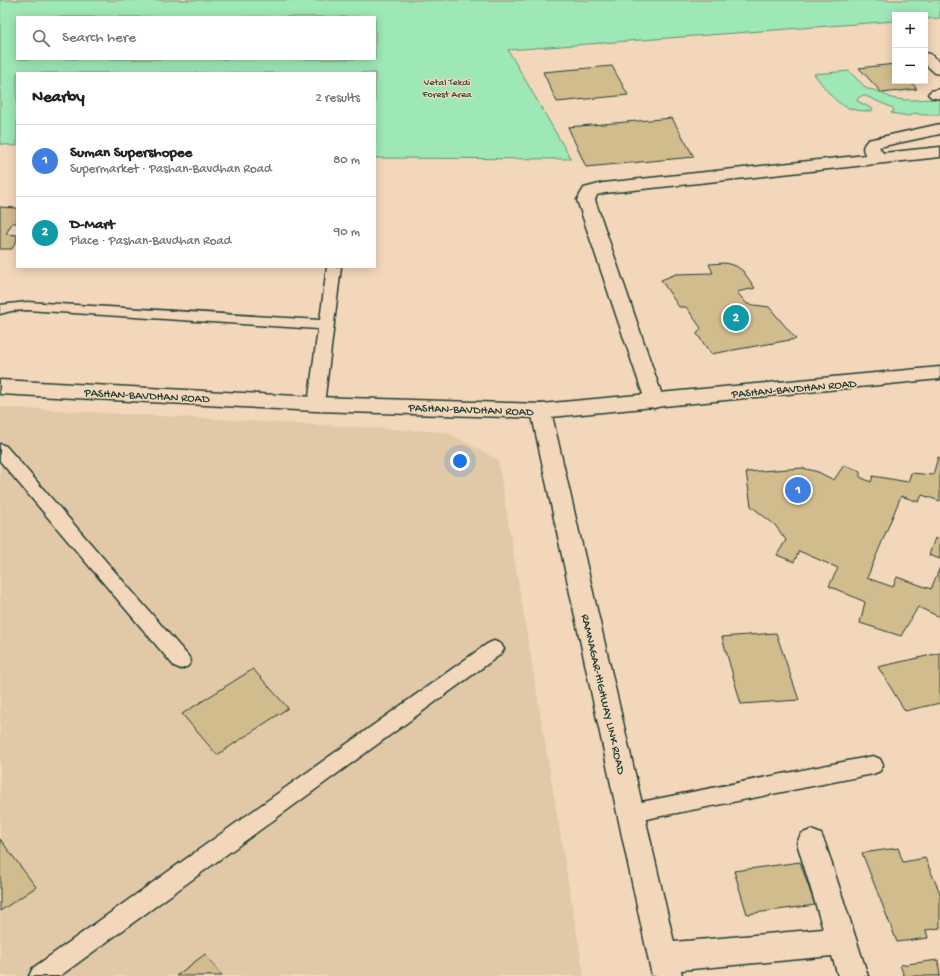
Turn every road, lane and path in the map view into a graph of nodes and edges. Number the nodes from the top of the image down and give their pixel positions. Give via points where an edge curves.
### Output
1 (928, 59) edge
2 (940, 70) edge
3 (940, 130) edge
4 (940, 152) edge
5 (878, 158) junction
6 (334, 268) edge
7 (0, 310) edge
8 (326, 325) junction
9 (940, 373) edge
10 (0, 387) edge
11 (654, 401) junction
12 (316, 404) junction
13 (541, 411) junction
14 (0, 450) edge
15 (494, 649) dead end
16 (181, 662) dead end
17 (873, 765) dead end
18 (631, 813) junction
19 (811, 843) dead end
20 (842, 940) junction
21 (665, 967) edge
22 (41, 976) edge
23 (853, 976) edge

1 - 2 street
3 - 5 street via 874,143 871,150
4 - 5 street
5 - 11 street via 603,188 590,192 586,200
6 - 8 lane
7 - 8 lane via 27,306
8 - 12 lane
9 - 11 street, PASHAN-BAVDHAN ROAD
10 - 12 street, PASHAN-BAVDHAN ROAD
11 - 13 street, PASHAN-BAVDHAN ROAD
12 - 13 street, PASHAN-BAVDHAN ROAD
13 - 18 street, RAMNAGAR-HIGHWAY LINK ROAD
14 - 16 lane
15 - 22 lane
17 - 18 lane
18 - 21 street, RAMNAGAR-HIGHWAY LINK ROAD
19 - 20 street
20 - 21 street
20 - 23 street

